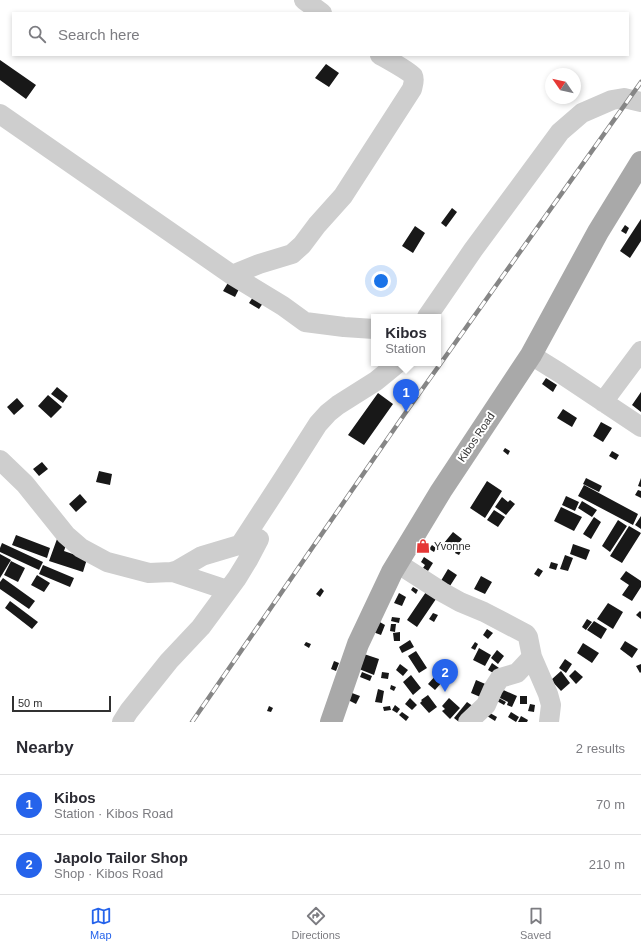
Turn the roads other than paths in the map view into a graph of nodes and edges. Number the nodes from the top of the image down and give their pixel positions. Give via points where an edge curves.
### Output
1 (304, 0) edge
2 (321, 12) edge
3 (382, 56) edge
4 (641, 102) edge
5 (0, 114) edge
6 (641, 162) edge
7 (232, 275) junction
8 (429, 314) edge
9 (371, 329) edge
10 (641, 351) edge
11 (531, 355) junction
12 (394, 366) edge
13 (603, 402) junction
14 (641, 427) edge
15 (0, 460) edge
16 (240, 545) junction
17 (397, 563) junction
18 (173, 572) junction
19 (227, 590) junction
20 (532, 657) junction
21 (122, 722) edge
22 (331, 722) edge
23 (468, 722) edge
24 (549, 722) edge

1 - 2 street
3 - 7 street via 410,74 414,84 343,196 292,254
4 - 8 street via 624,98 612,100 582,113 560,132
5 - 7 street
6 - 11 main road, Kibos Road via 598,232
7 - 9 street via 305,322
10 - 13 street
11 - 13 street
11 - 17 main road, Kibos Road via 440,491
12 - 16 street via 338,405 318,424
13 - 14 street
15 - 18 street via 25,484 66,535 81,548 107,562 135,570 149,573
16 - 18 street via 202,556
16 - 19 street via 259,539
17 - 20 street via 460,602 526,634
17 - 22 main road, Kibos Road via 358,644
18 - 19 street
19 - 21 street via 201,627 169,661
20 - 23 street via 517,673 500,678 486,705
20 - 24 street via 551,705

